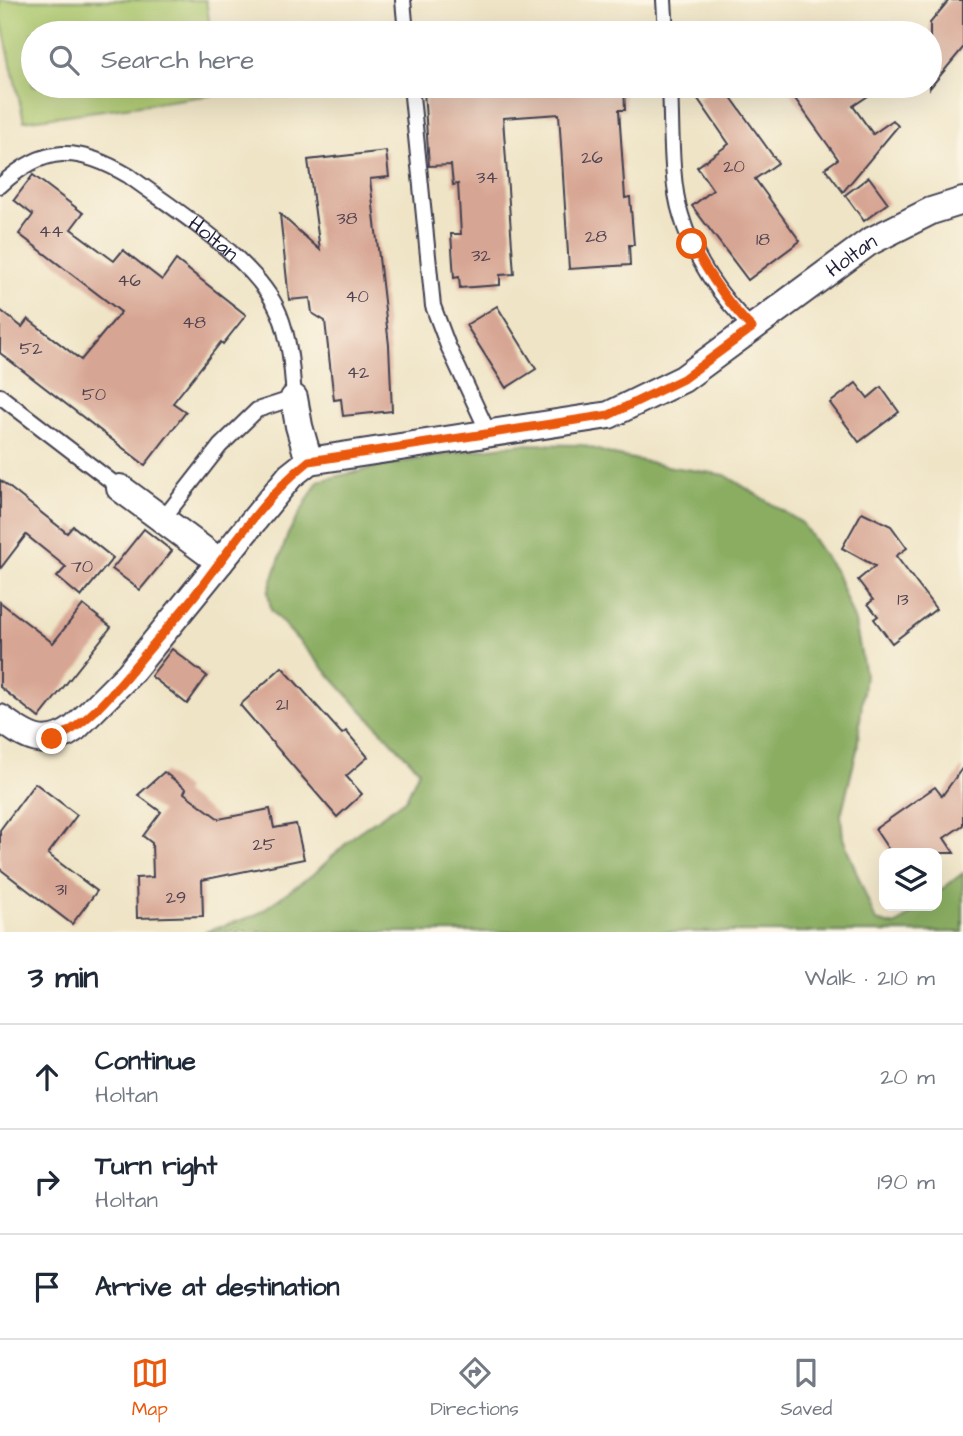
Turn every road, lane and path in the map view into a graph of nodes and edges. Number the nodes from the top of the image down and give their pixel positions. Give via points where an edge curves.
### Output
1 (403, 0) edge
2 (664, 0) edge
3 (405, 21) edge
4 (666, 21) edge
5 (412, 98) edge
6 (671, 98) edge
7 (0, 186) edge
8 (963, 201) edge
9 (752, 328) junction
10 (0, 396) edge
11 (294, 398) junction
12 (488, 432) junction
13 (309, 461) junction
14 (120, 488) joint
15 (163, 519) junction
16 (220, 562) junction
17 (0, 718) edge

1 - 3 lane
2 - 4 lane
5 - 12 lane via 433,306
6 - 9 lane via 680,214 711,278
7 - 11 lane, Holtan via 37,159 62,153 92,157 129,176 231,253 269,294 286,332
8 - 9 street, Holtan via 931,211 869,242
9 - 12 street, Holtan via 683,379 609,415
10 - 14 lane
11 - 13 street, Holtan
11 - 15 lane via 257,410 220,446
12 - 13 street, Holtan
13 - 16 street via 290,476
14 - 15 street
15 - 16 street
16 - 17 street via 120,683 65,735 38,740

